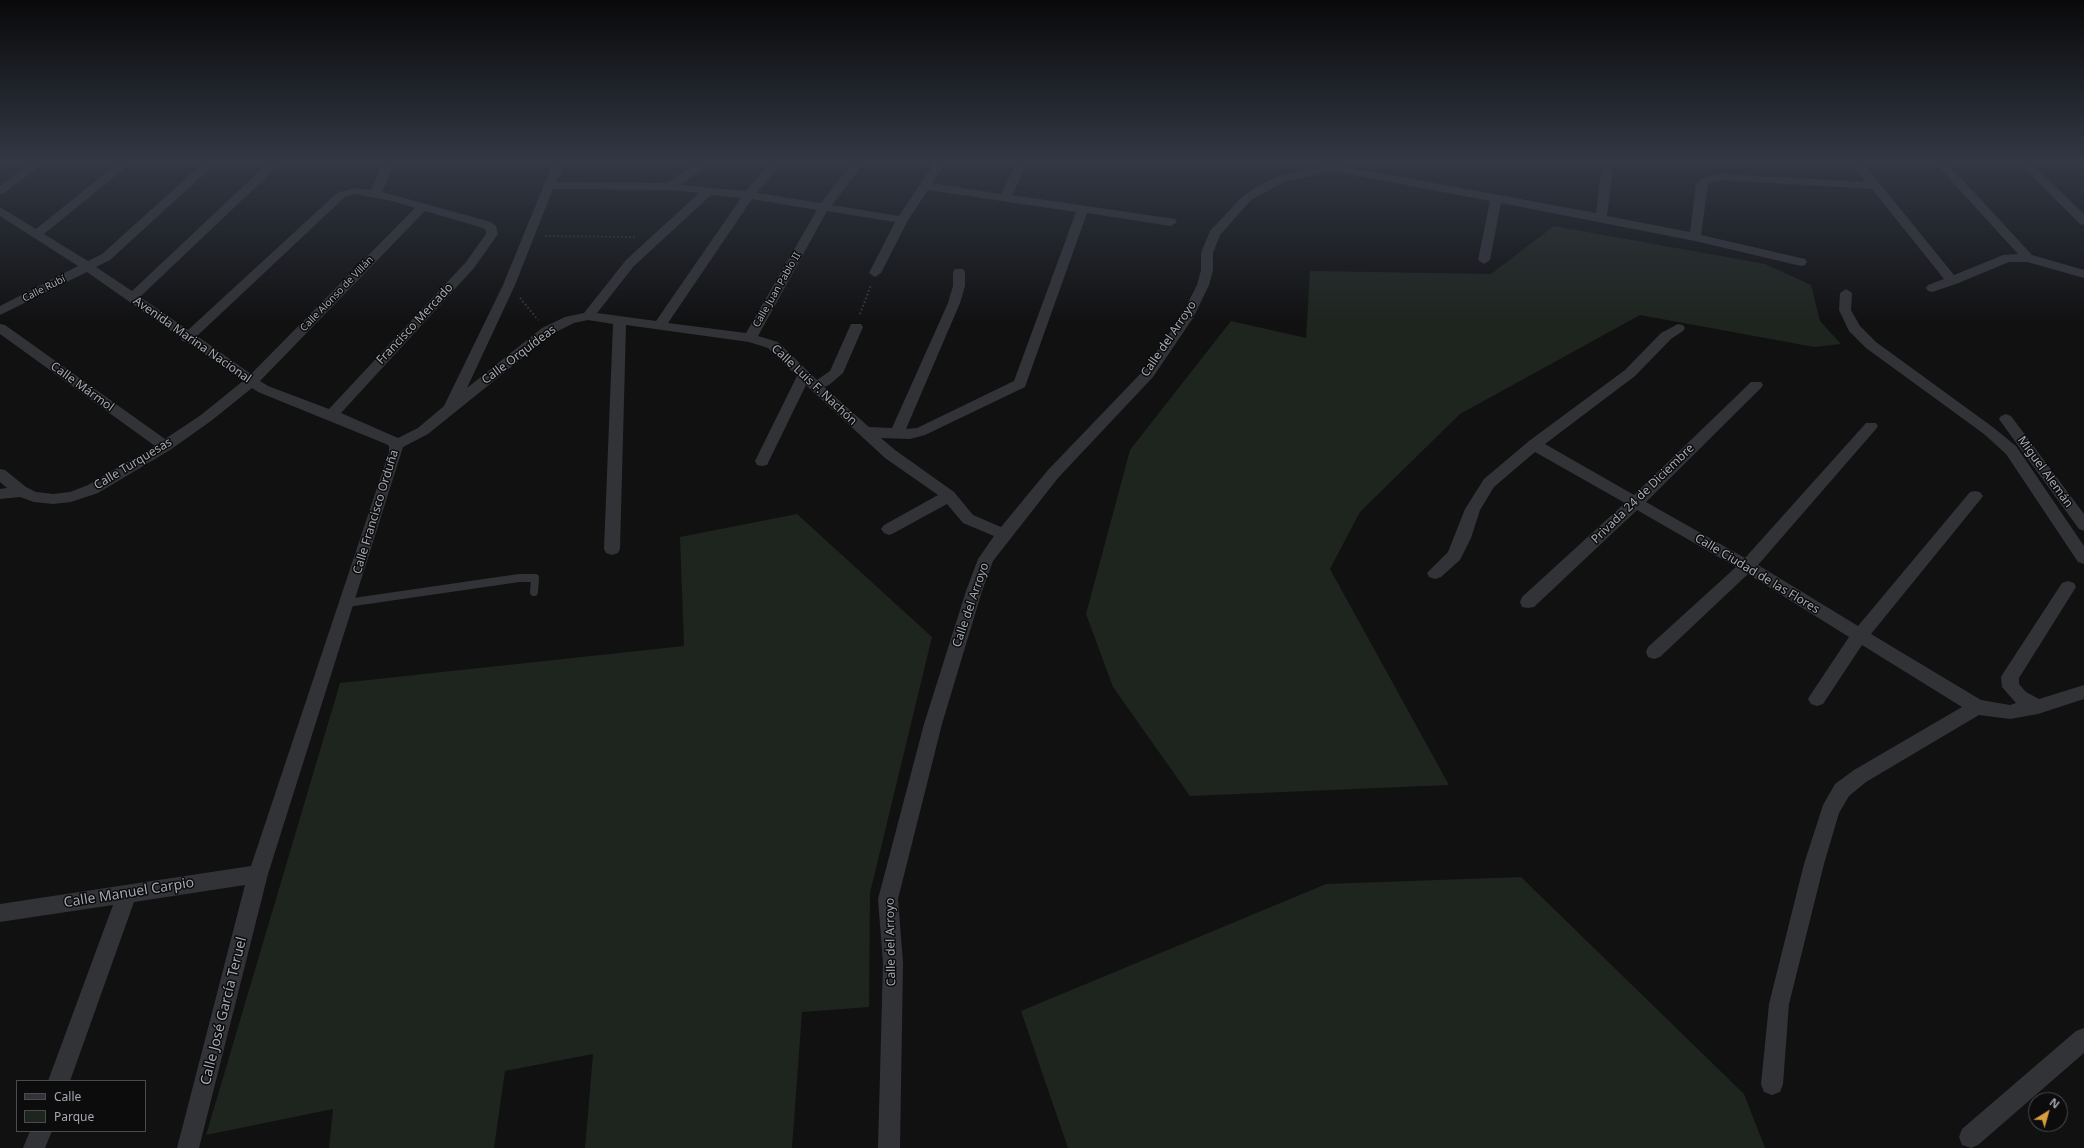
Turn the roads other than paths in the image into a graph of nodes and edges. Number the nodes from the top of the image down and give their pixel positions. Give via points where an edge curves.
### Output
1 (9, 217) edge
2 (59, 217) edge
3 (151, 217) edge
4 (218, 217) edge
5 (318, 217) edge
6 (413, 217) edge
7 (459, 217) edge
8 (536, 217) edge
9 (680, 217) edge
10 (733, 217) edge
11 (819, 217) edge
12 (881, 217) edge
13 (904, 217) edge
14 (1080, 217) edge
15 (1134, 217) edge
16 (1230, 217) edge
17 (1492, 217) edge
18 (1594, 217) edge
19 (1698, 217) edge
20 (1900, 217) edge
21 (1990, 217) edge
22 (1601, 218) joint
23 (902, 220) junction
24 (1171, 222) dead end
25 (37, 234) junction
26 (1695, 237) junction
27 (2028, 258) junction
28 (1484, 260) dead end
29 (1801, 262) dead end
30 (88, 267) junction
31 (959, 272) dead end
32 (875, 273) road end
33 (2084, 274) edge
34 (1952, 281) junction
35 (1932, 288) dead end
36 (1846, 293) dead end
37 (132, 298) junction
38 (0, 311) edge
39 (588, 316) junction
40 (620, 320) junction
41 (659, 326) junction
42 (856, 327) road end
43 (0, 328) edge
44 (1678, 328) dead end
45 (188, 338) junction
46 (750, 338) junction
47 (809, 380) junction
48 (251, 382) junction
49 (1756, 385) dead end
50 (450, 408) junction
51 (331, 414) junction
52 (2006, 419) dead end
53 (1871, 426) dead end
54 (865, 432) junction
55 (897, 434) junction
56 (396, 445) junction
57 (1534, 445) junction
58 (164, 446) junction
59 (762, 461) dead end
60 (0, 474) edge
61 (21, 491) junction
62 (0, 494) edge
63 (949, 496) junction
64 (1975, 496) dead end
65 (1636, 502) junction
66 (2084, 525) edge
67 (889, 529) dead end
68 (1004, 534) junction
69 (612, 549) dead end
70 (2084, 558) edge
71 (1747, 566) junction
72 (1435, 573) dead end
73 (2068, 587) dead end
74 (534, 592) dead end
75 (1528, 602) dead end
76 (347, 603) junction
77 (1859, 636) junction
78 (1654, 652) dead end
79 (2084, 692) edge
80 (1817, 699) dead end
81 (1977, 706) junction
82 (2038, 707) junction
83 (258, 874) junction
84 (127, 893) junction
85 (0, 913) edge
86 (2084, 1039) edge
87 (59, 1080) edge
88 (1772, 1084) dead end
89 (40, 1132) edge
90 (1970, 1137) dead end
91 (34, 1148) edge
92 (188, 1148) edge
93 (889, 1148) edge

1 - 25 street, Avenida Marina Nacional
2 - 25 street
3 - 30 street, Calle Rubí via 106,257
4 - 37 street
5 - 45 street
6 - 48 street, Calle Alonso de Villán
7 - 51 street, Francisco Mercado via 487,225 492,229 485,246
8 - 50 street, Calle Francisco Orduña via 509,285
9 - 39 street via 630,263
10 - 41 street
11 - 46 street, Calle Juan Pablo II
12 - 23 street
13 - 23 street
14 - 55 street via 1020,384 920,432
15 - 24 street
16 - 68 street, Calle del Arroyo via 1214,234 1207,252 1208,270 1203,285 1186,318 1148,374 1053,474
17 - 28 street
18 - 22 street
19 - 26 street
20 - 34 street
21 - 27 street
22 - 26 street
23 - 32 street
25 - 30 street, Avenida Marina Nacional
26 - 29 street
27 - 33 street
27 - 34 street via 2007,258
30 - 37 street, Avenida Marina Nacional
30 - 38 street, Calle Rubí
31 - 55 street via 959,286 954,303
34 - 35 street
36 - 70 street via 1845,310 1854,328 1871,346 1989,431 2011,450
37 - 45 street, Avenida Marina Nacional
39 - 40 street, Calle Luis F. Nachón
39 - 50 street, Calle Orquídeas via 570,320 547,331
40 - 41 street, Calle Luis F. Nachón
40 - 69 street
41 - 46 street, Calle Luis F. Nachón
42 - 47 street via 836,373 824,382
43 - 58 street, Calle Mármol
44 - 57 street via 1666,336 1630,373
45 - 48 street, Avenida Marina Nacional
46 - 47 street, Calle Luis F. Nachón via 773,345
47 - 54 street, Calle Luis F. Nachón
47 - 59 street
48 - 51 street, Avenida Marina Nacional via 276,395
48 - 58 street, Calle Turquesas via 206,418
49 - 65 street, Privada 24 de Diciembre
50 - 56 street, Calle Francisco Orduña via 423,431
51 - 56 street, Avenida Marina Nacional via 391,440
52 - 66 street, Miguel Alemán
53 - 71 street
54 - 55 street
54 - 63 street, Calle Luis F. Nachón via 890,454
56 - 76 street, Calle Francisco Orduña via 396,452
57 - 65 street, Calle Ciudad de las Flores
57 - 72 street via 1490,483 1473,509 1454,556
58 - 61 street, Calle Turquesas via 93,489 71,497 34,497
60 - 61 street
61 - 62 street, Calle Turquesas
63 - 67 street
63 - 68 street, Calle Luis F. Nachón via 968,519
64 - 77 street
65 - 71 street, Calle Ciudad de las Flores
65 - 75 street, Privada 24 de Diciembre
68 - 93 street, Calle del Arroyo via 986,559 974,591 934,724 888,899 893,963
71 - 77 street, Calle Ciudad de las Flores
71 - 78 street
73 - 82 street via 2010,677 2011,687 2020,697
74 - 76 lane via 535,578 519,578
76 - 83 street, Calle Francisco Orduña
77 - 80 street
77 - 81 street, Calle Ciudad de las Flores
79 - 82 street
81 - 82 street via 2010,712
81 - 88 street via 1860,776 1842,790 1830,811 1779,1004
83 - 84 street, Calle Manuel Carpio
83 - 92 street, Calle José García Teruel
84 - 85 street, Calle Manuel Carpio
84 - 87 street
86 - 90 street
89 - 91 street

